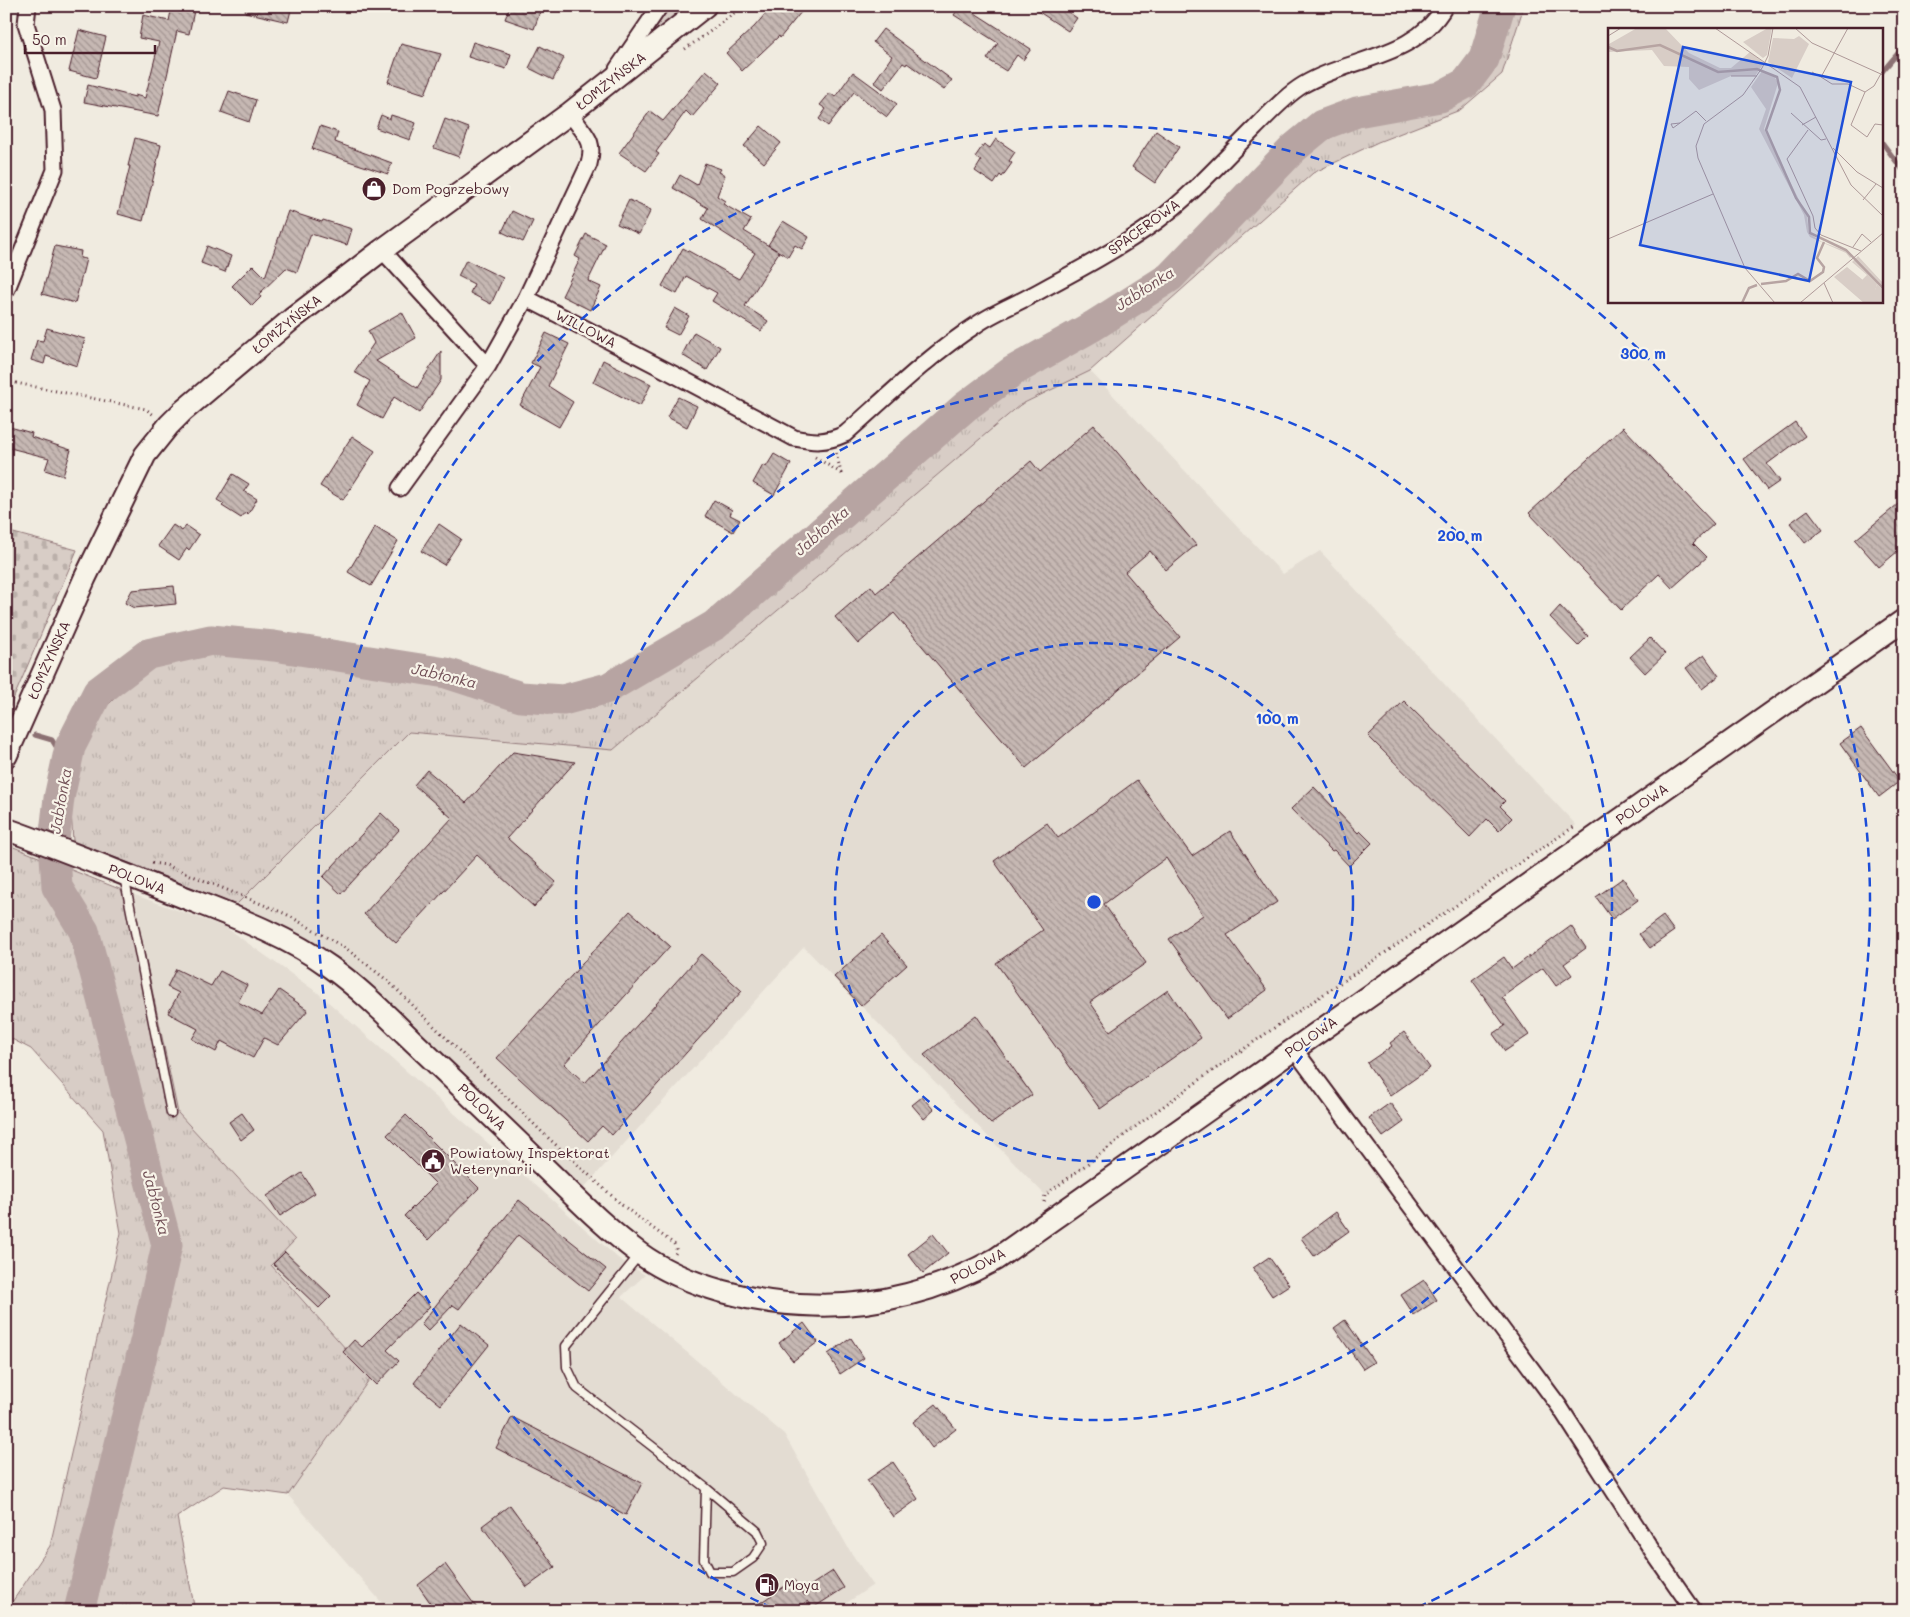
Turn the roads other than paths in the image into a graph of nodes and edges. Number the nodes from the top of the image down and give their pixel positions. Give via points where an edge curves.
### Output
1 (28, 6) edge
2 (660, 6) edge
3 (705, 6) edge
4 (1445, 6) edge
5 (607, 85) junction
6 (570, 113) junction
7 (382, 250) junction
8 (7, 289) edge
9 (526, 298) junction
10 (488, 366) junction
11 (833, 445) joint
12 (400, 488) dead end
13 (1904, 620) edge
14 (8, 764) edge
15 (6, 829) edge
16 (124, 874) junction
17 (1294, 1049) junction
18 (171, 1113) dead end
19 (640, 1253) junction
20 (706, 1488) junction
21 (1694, 1611) edge

1 - 8 street via 26,24 53,110 54,170
2 - 5 street
3 - 5 street, ŁOMŻYŃSKA
4 - 11 street, SPACEROWA via 1410,43 1316,78 1291,94 1158,220 1088,266 977,324 934,355
5 - 6 street, ŁOMŻYŃSKA
6 - 7 street, ŁOMŻYŃSKA
6 - 9 street via 590,141 592,152
7 - 10 street
7 - 14 street, ŁOMŻYŃSKA via 292,319 182,411 146,455 84,578
9 - 10 street
9 - 11 street, WILLOWA via 794,438
10 - 12 street
13 - 17 street, POLOWA
15 - 16 street, POLOWA
16 - 18 lane
16 - 19 street, POLOWA via 230,915 279,937 330,966 369,998 583,1205
17 - 19 street, POLOWA via 996,1259 938,1286 887,1300 835,1306 794,1305 724,1292 668,1270
17 - 21 street via 1560,1406
19 - 20 lane via 566,1346 567,1366 577,1388
20 - 20 lane via 704,1560 710,1572 733,1572 753,1558 763,1543 757,1531

